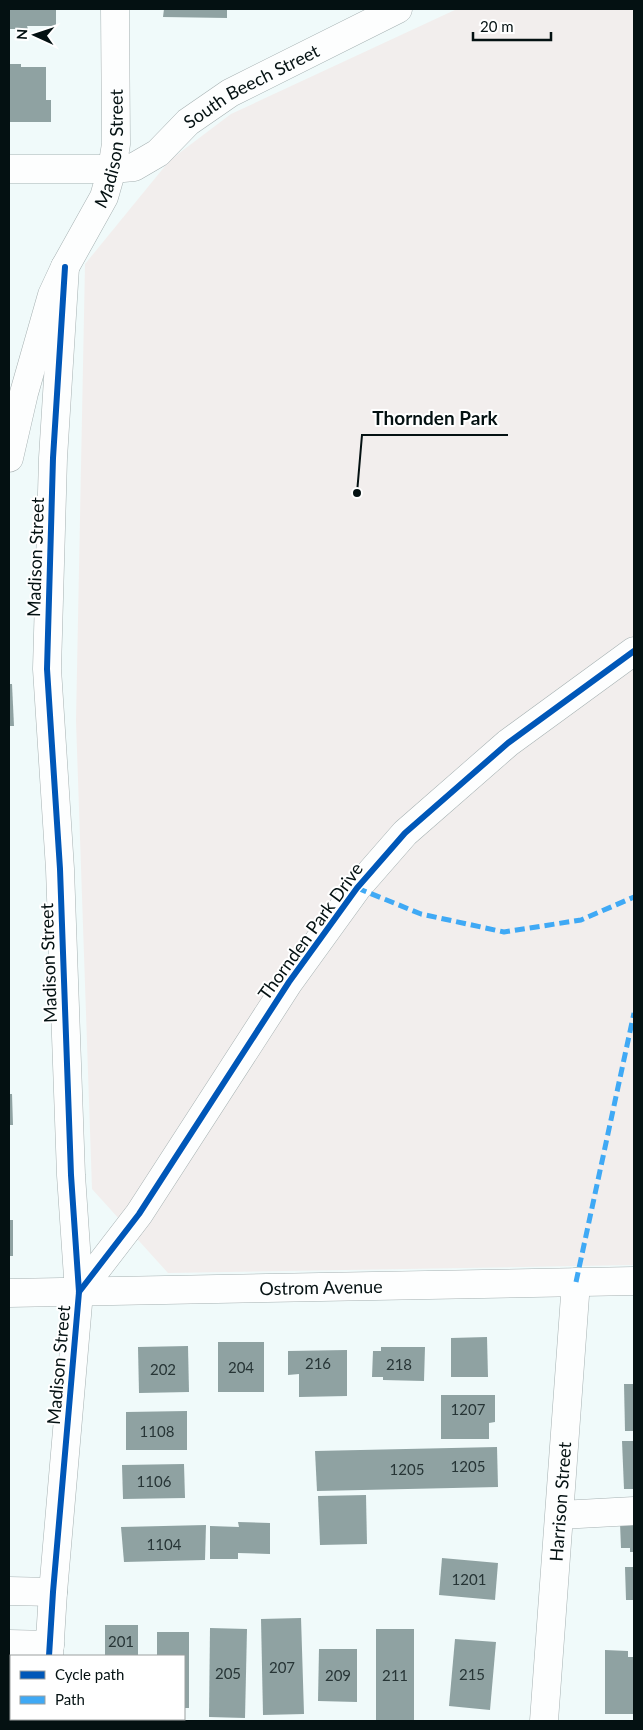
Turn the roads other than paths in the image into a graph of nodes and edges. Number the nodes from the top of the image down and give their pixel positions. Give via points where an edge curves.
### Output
1 (115, 9) edge
2 (398, 9) edge
3 (9, 169) edge
4 (112, 169) junction
5 (65, 267) junction
6 (9, 458) edge
7 (634, 651) edge
8 (634, 1281) edge
9 (576, 1282) junction
10 (79, 1292) junction
11 (9, 1293) edge
12 (634, 1511) edge
13 (560, 1515) junction
14 (9, 1591) edge
15 (53, 1592) junction
16 (9, 1644) edge
17 (50, 1651) edge
18 (544, 1721) edge

1 - 4 street, Madison Street via 116,144
2 - 4 street, South Beech Street via 230,93 188,122 158,153 134,167
3 - 4 street, South Beech Street
4 - 5 street, Madison Street via 104,197
5 - 6 street via 52,295
5 - 10 street, Madison Street via 53,458 47,669 60,869 71,1175
7 - 10 street, Thornden Park Drive via 508,743 405,833 357,888 289,982 139,1214
8 - 9 street, Ostrom Avenue
9 - 10 street, Ostrom Avenue
9 - 13 street, Harrison Street
10 - 11 street, Ostrom Avenue
10 - 15 street, Madison Street
12 - 13 street
13 - 18 street, Harrison Street
14 - 15 street
15 - 17 street, Madison Street
16 - 17 street

